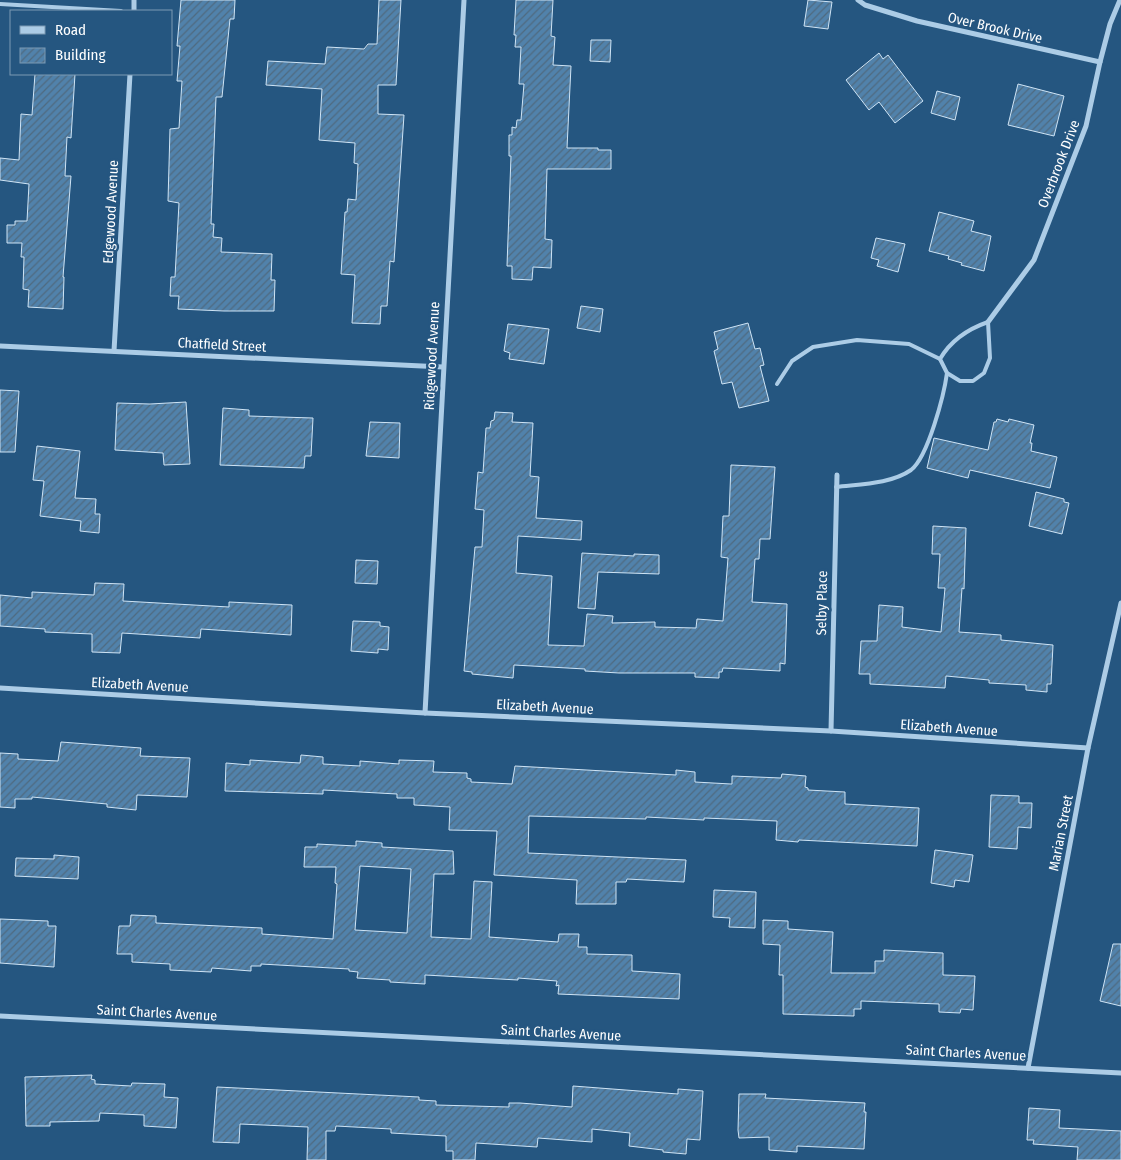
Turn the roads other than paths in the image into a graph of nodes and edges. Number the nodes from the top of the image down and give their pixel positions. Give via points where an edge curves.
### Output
1 (464, 0) edge
2 (858, 0) edge
3 (1120, 0) edge
4 (0, 4) edge
5 (104, 10) edge
6 (1100, 62) junction
7 (130, 75) edge
8 (988, 322) junction
9 (0, 346) edge
10 (114, 351) junction
11 (940, 359) junction
12 (443, 367) junction
13 (947, 373) junction
14 (777, 384) dead end
15 (837, 475) dead end
16 (836, 487) junction
17 (1121, 603) edge
18 (0, 688) edge
19 (425, 713) junction
20 (831, 731) junction
21 (1088, 748) junction
22 (0, 1016) edge
23 (1028, 1068) junction
24 (1121, 1073) edge

1 - 12 street, Ridgewood Avenue
2 - 6 street, Over Brook Drive via 917,21
3 - 6 street, Overbrook Drive
4 - 5 lane
6 - 8 street, Overbrook Drive via 1086,126 1034,260
7 - 10 street, Edgewood Avenue
8 - 11 lane via 958,337
8 - 13 lane via 990,358 984,373 973,381 960,381
9 - 10 street, Chatfield Street
10 - 12 street, Chatfield Street
11 - 13 lane
11 - 14 lane via 910,344 857,340 813,347 792,361
12 - 19 street, Ridgewood Avenue
13 - 16 lane via 944,395 922,455 912,469 874,483
15 - 16 street, Selby Place
16 - 20 street, Selby Place
17 - 21 street, Marian Street
18 - 19 street, Elizabeth Avenue
19 - 20 street, Elizabeth Avenue
20 - 21 street, Elizabeth Avenue
21 - 23 street, Marian Street
22 - 23 street, Saint Charles Avenue
23 - 24 street, Saint Charles Avenue

